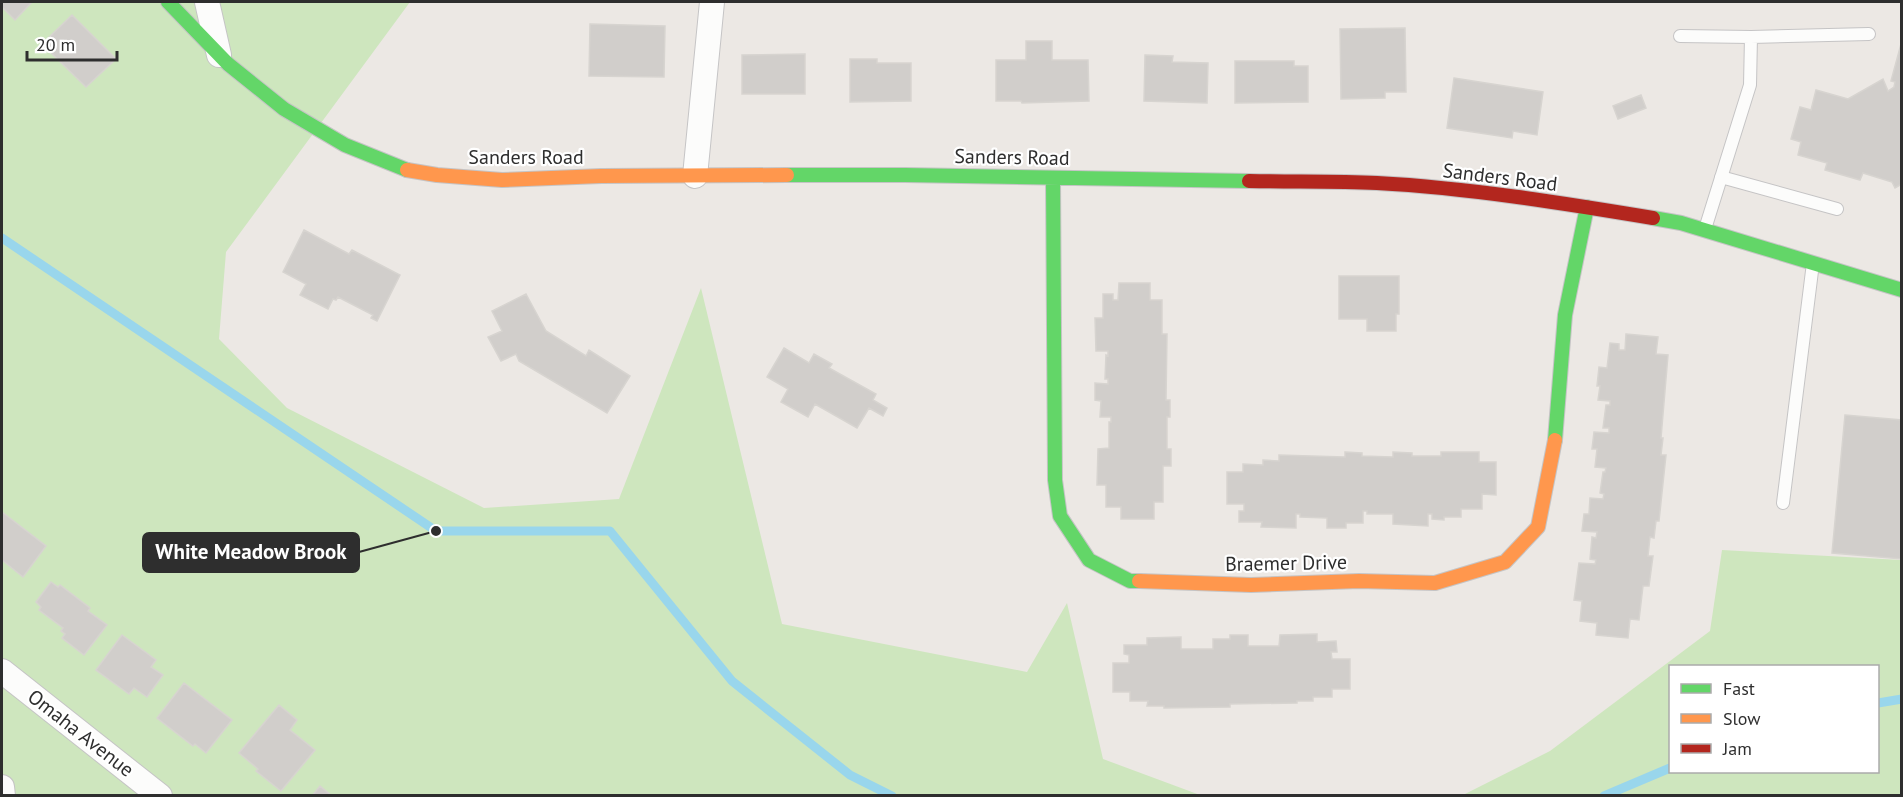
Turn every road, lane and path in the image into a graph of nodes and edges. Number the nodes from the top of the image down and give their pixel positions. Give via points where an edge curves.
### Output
1 (168, 2) edge
2 (207, 2) edge
3 (712, 2) edge
4 (1869, 34) dead end
5 (1680, 36) dead end
6 (1751, 37) junction
7 (219, 55) junction
8 (695, 176) junction
9 (1721, 177) junction
10 (1053, 178) junction
11 (1587, 207) junction
12 (1837, 209) dead end
13 (1705, 231) junction
14 (1813, 262) junction
15 (1902, 290) edge
16 (1784, 503) dead end
17 (2, 670) edge
18 (2, 787) edge
19 (3, 795) edge
20 (160, 795) edge

1 - 7 street, Sanders Road
2 - 7 street
3 - 8 street
4 - 6 lane
5 - 6 lane
6 - 9 lane via 1750,85
7 - 8 street, Sanders Road via 284,108 345,145 405,170 502,180
8 - 10 street, Sanders Road
9 - 12 lane
9 - 13 lane
10 - 11 street, Sanders Road via 1376,183
10 - 11 street, Braemer Drive via 1055,480 1060,516 1089,560 1130,581 1251,585 1435,583 1505,562 1538,527 1555,439 1565,315
11 - 13 street, Sanders Road
13 - 14 street, Sanders Road
14 - 15 street, Sanders Road
14 - 16 lane
17 - 20 street, Omaha Avenue
18 - 19 street

